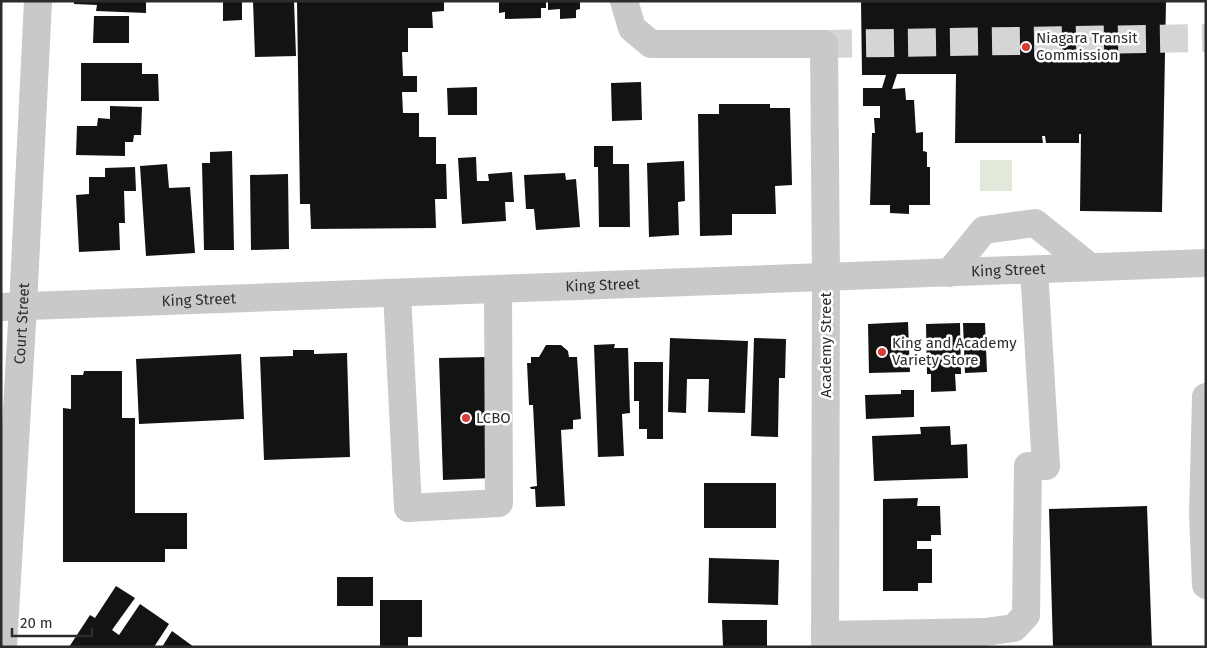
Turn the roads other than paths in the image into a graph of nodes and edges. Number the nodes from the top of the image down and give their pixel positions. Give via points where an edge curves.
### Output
1 (38, 1) edge
2 (624, 1) edge
3 (1206, 263) edge
4 (1090, 268) junction
5 (1034, 270) junction
6 (949, 273) junction
7 (826, 278) junction
8 (498, 290) junction
9 (397, 293) junction
10 (12, 307) edge
11 (1206, 397) edge
12 (1206, 566) edge
13 (1206, 585) edge
14 (825, 641) edge
15 (3, 647) edge

1 - 10 street, Court Street
2 - 7 street, Academy Street via 632,28 651,44 824,44
3 - 4 street, King Street
4 - 5 street, King Street
4 - 6 street via 1035,224 984,230
5 - 6 street, King Street
5 - 14 street via 1046,466 1028,466 1026,615 1014,628 985,632
6 - 7 street, King Street
7 - 8 street, King Street
7 - 14 street, Academy Street
8 - 9 street, King Street
8 - 9 street via 500,503 408,508
9 - 10 street, King Street
10 - 15 street, Court Street
11 - 12 street via 1203,514
12 - 13 street

